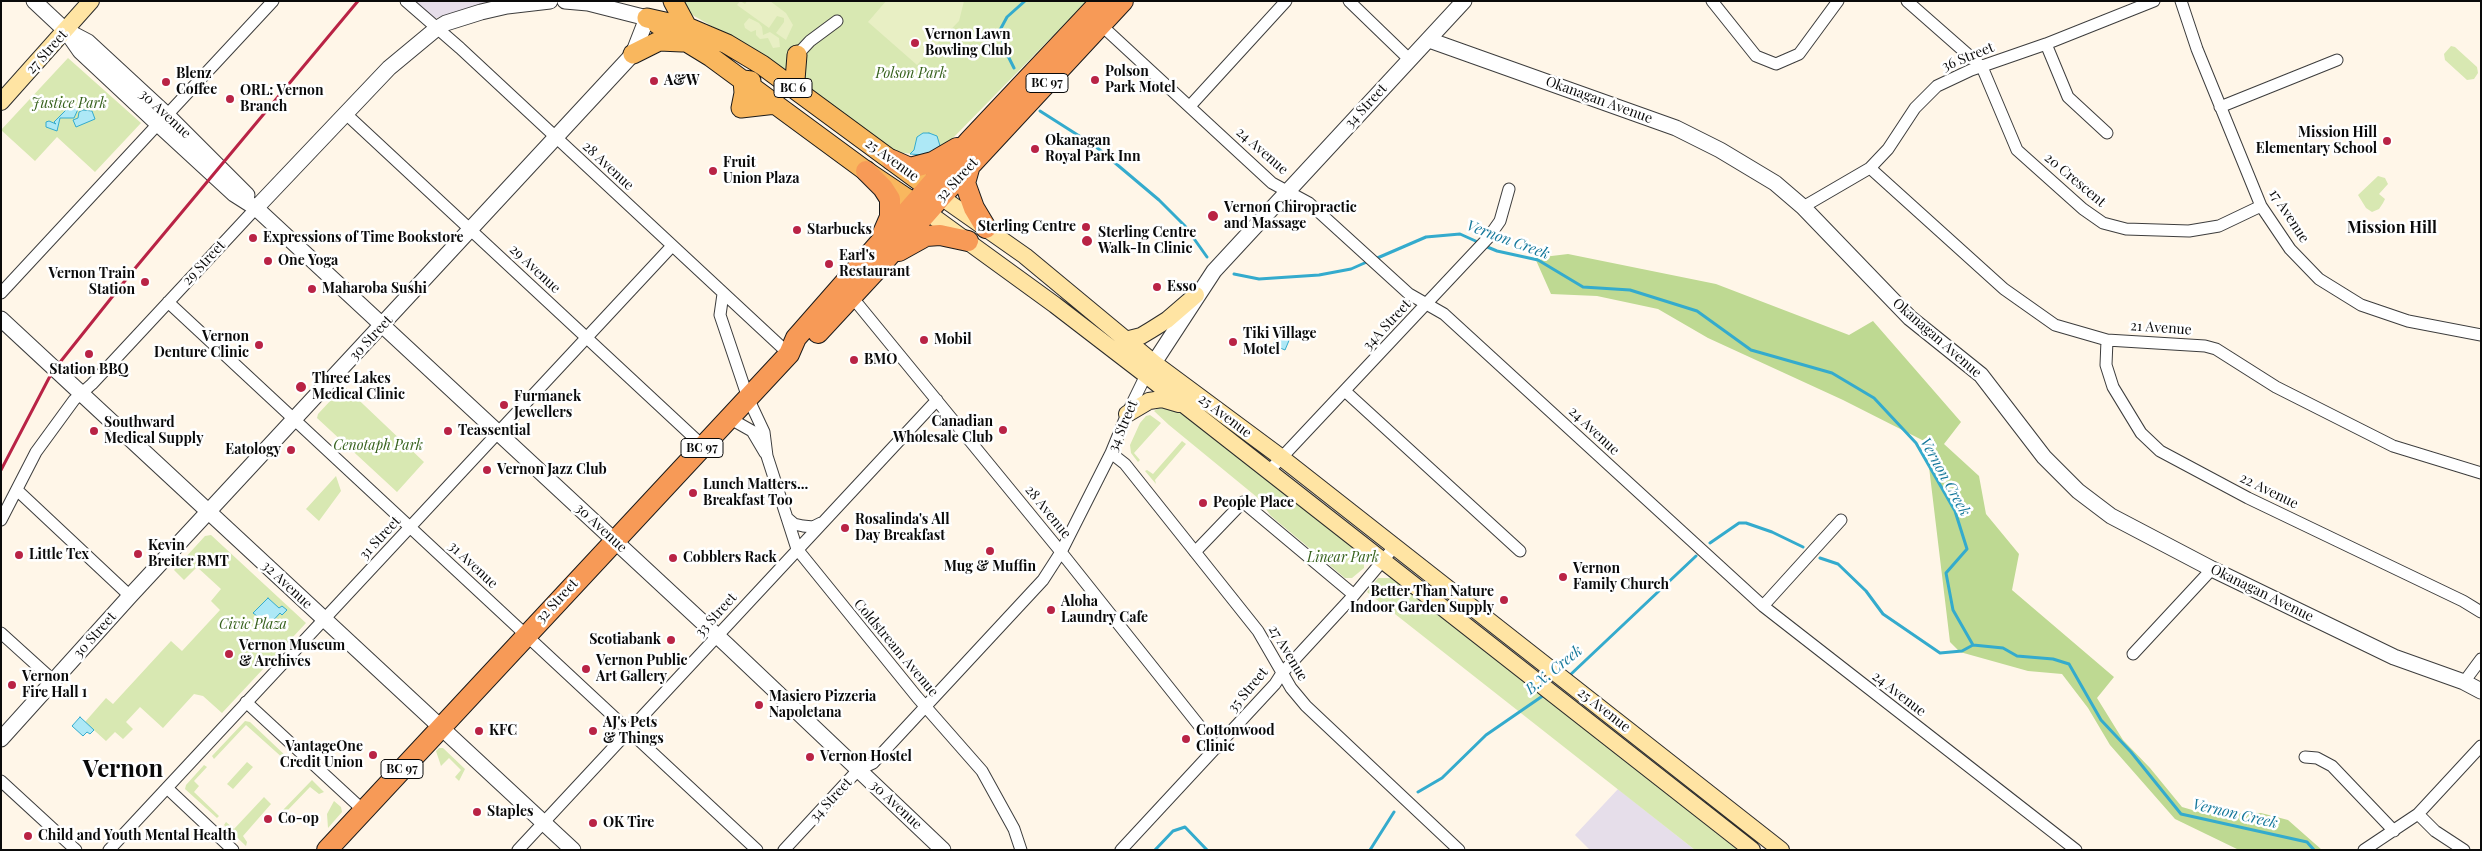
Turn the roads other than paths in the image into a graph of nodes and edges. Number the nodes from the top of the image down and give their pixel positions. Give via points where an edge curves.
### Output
1 (34, 1) edge
2 (92, 1) edge
3 (272, 1) edge
4 (406, 1) edge
5 (550, 1) edge
6 (565, 1) edge
7 (673, 1) edge
8 (1101, 1) edge
9 (1123, 1) edge
10 (1286, 1) edge
11 (1349, 1) edge
12 (1464, 1) edge
13 (1712, 1) edge
14 (1838, 1) edge
15 (1907, 1) edge
16 (2154, 1) edge
17 (2181, 1) edge
18 (650, 10) edge
19 (837, 21) dead end
20 (1101, 25) junction
21 (436, 29) junction
22 (66, 31) junction
23 (686, 35) junction
24 (1429, 40) junction
25 (2046, 44) junction
26 (633, 54) junction
27 (797, 55) junction
28 (1410, 60) junction
29 (2337, 60) dead end
30 (762, 65) junction
31 (1982, 67) junction
32 (743, 80) junction
33 (804, 95) junction
34 (1, 102) edge
35 (1190, 106) junction
36 (2220, 107) junction
37 (346, 114) junction
38 (162, 120) junction
39 (846, 127) junction
40 (2107, 133) dead end
41 (556, 138) junction
42 (969, 141) junction
43 (892, 160) junction
44 (970, 165) junction
45 (1870, 168) junction
46 (866, 171) junction
47 (278, 185) junction
48 (242, 187) junction
49 (1509, 189) dead end
50 (1286, 191) junction
51 (935, 192) junction
52 (2261, 206) junction
53 (1803, 207) junction
54 (256, 208) junction
55 (921, 208) junction
56 (986, 228) junction
57 (470, 229) junction
58 (968, 241) junction
59 (672, 246) junction
60 (883, 251) junction
61 (1, 293) edge
62 (723, 294) junction
63 (1196, 295) junction
64 (852, 297) junction
65 (168, 302) junction
66 (1427, 303) junction
67 (1, 319) edge
68 (382, 326) junction
69 (2481, 335) edge
70 (587, 337) junction
71 (1125, 340) junction
72 (2107, 340) junction
73 (789, 354) junction
74 (1150, 369) junction
75 (82, 392) junction
76 (1346, 392) junction
77 (748, 398) junction
78 (937, 400) junction
79 (1186, 406) junction
80 (1127, 414) junction
81 (729, 418) junction
82 (295, 419) junction
83 (499, 433) junction
84 (703, 446) junction
85 (1111, 453) junction
86 (767, 456) junction
87 (1282, 458) junction
88 (1270, 471) junction
89 (2481, 473) edge
90 (17, 490) junction
91 (209, 512) junction
92 (787, 518) junction
93 (1, 520) edge
94 (1841, 520) dead end
95 (822, 522) junction
96 (411, 527) junction
97 (614, 540) junction
98 (1395, 546) junction
99 (797, 549) junction
100 (1520, 551) dead end
101 (1062, 552) junction
102 (1195, 552) junction
103 (1382, 560) junction
104 (2212, 569) junction
105 (1354, 595) junction
106 (130, 596) junction
107 (1763, 606) junction
108 (2481, 612) edge
109 (324, 619) junction
110 (1, 633) edge
111 (526, 634) junction
112 (717, 636) junction
113 (2133, 654) dead end
114 (2481, 658) edge
115 (1282, 673) junction
116 (54, 681) junction
117 (2464, 682) junction
118 (2481, 691) edge
119 (246, 702) junction
120 (925, 707) junction
121 (441, 728) junction
122 (629, 731) junction
123 (1, 739) edge
124 (2481, 746) edge
125 (1217, 748) junction
126 (2305, 757) dead end
127 (858, 770) junction
128 (1, 781) edge
129 (167, 788) junction
130 (364, 811) junction
131 (2418, 814) junction
132 (544, 822) junction
133 (2394, 831) junction
134 (76, 850) edge
135 (109, 850) edge
136 (233, 850) edge
137 (327, 850) edge
138 (518, 850) edge
139 (574, 850) edge
140 (757, 850) edge
141 (784, 850) edge
142 (943, 850) edge
143 (1021, 850) edge
144 (1121, 850) edge
145 (1459, 850) edge
146 (1752, 850) edge
147 (1781, 850) edge
148 (2076, 850) edge
149 (2364, 850) edge
150 (2464, 850) edge

1 - 22 street, 30 Avenue
2 - 22 main road, 27 Street
3 - 38 street
4 - 21 street, 28 Avenue
5 - 21 street via 481,12
6 - 18 street, 25 Avenue
7 - 23 main road
8 - 42 highway, 32 Street / BC 97
9 - 20 highway, 32 Street / BC 97
10 - 35 street
11 - 28 street
12 - 24 street, 34 Street
13 - 14 street via 1756,56 1776,64 1800,54
15 - 31 street
16 - 25 street, 36 Street
17 - 36 street, 17 Avenue
18 - 23 main road, 25 Avenue
18 - 26 street, 30 Street
19 - 27 street
20 - 35 street, 24 Avenue
20 - 44 highway, 32 Street / BC 97
21 - 37 street, 29 Street via 389,68
21 - 41 street, 28 Avenue
22 - 34 main road, 27 Street
22 - 38 street, 30 Avenue via 80,51
23 - 26 main road via 659,41
23 - 30 main road, 25 Avenue / BC 6 via 727,44
23 - 32 main road, 25 Avenue / BC 6
24 - 28 street, 34 Street
24 - 53 street, Okanagan Avenue via 1684,131 1775,183
25 - 31 street, 36 Street
25 - 40 street via 2068,97
26 - 41 street, 30 Street
27 - 30 main road via 781,65
27 - 33 main road via 795,80
28 - 50 street, 34 Street
29 - 36 street
30 - 33 main road, 25 Avenue / BC 6
31 - 45 street, 36 Street via 1937,86 1915,108 1888,149
31 - 52 street, 20 Crescent via 2017,150 2103,223 2126,229 2189,231 2219,226
32 - 39 main road via 761,82 798,106
32 - 46 main road, 25 Avenue / BC 6
33 - 39 main road, 25 Avenue / BC 6
35 - 50 street, 24 Avenue via 1272,183
36 - 52 street, 17 Avenue
37 - 47 street, 29 Street
37 - 57 street, 29 Avenue
38 - 48 street, 30 Avenue
38 - 54 street, 30 Avenue via 234,194
38 - 61 street
39 - 43 main road, 25 Avenue / BC 6
41 - 57 street, 30 Street
41 - 59 street, 28 Avenue
42 - 43 highway via 933,162 910,168
42 - 51 highway, 32 Street / BC 97
43 - 51 main road, 25 Avenue / BC 6
44 - 51 highway, 32 Street / BC 97
44 - 56 highway via 965,183
45 - 53 street, 36 Street
45 - 72 street, 21 Avenue via 2004,289 2055,325
46 - 55 main road, 25 Avenue / BC 6
46 - 60 highway via 890,199
47 - 48 street via 259,194 250,193
47 - 54 street, 29 Street
48 - 54 street, 30 Avenue
49 - 66 street, 34A Street via 1500,221 1488,238
50 - 63 street, 34 Street
50 - 66 street, 24 Avenue via 1309,203 1409,294
51 - 55 highway, 32 Street / BC 97
51 - 56 main road, 25 Avenue
52 - 69 street, 17 Avenue via 2290,249 2319,279 2361,305 2408,321
53 - 104 street, Okanagan Avenue via 1910,318 1981,375 2044,457 2078,491 2111,516
54 - 65 street, 29 Street
54 - 68 street, 30 Avenue
55 - 58 main road, 25 Avenue
55 - 60 highway, 32 Street / BC 97
56 - 71 main road, 25 Avenue via 1025,256
57 - 68 street, 30 Street
57 - 70 street, 29 Avenue
58 - 60 highway via 926,236
58 - 74 main road, 25 Avenue
59 - 62 street, 28 Avenue
59 - 70 street, 31 Street
60 - 64 highway, 32 Street / BC 97
60 - 73 highway, 32 Street / BC 97 via 796,338
62 - 73 street, 28 Avenue
62 - 77 street, Coldstream Avenue via 720,315
63 - 71 main road via 1159,325 1141,336
63 - 74 street, 34 Street
64 - 73 highway, 32 Street / BC 97 via 806,345
64 - 78 street, 28 Avenue
65 - 75 street, 29 Street
65 - 82 street, 31 Avenue
66 - 76 street, 34A Street
66 - 107 street, 24 Avenue via 1444,314
67 - 75 street, 32 Avenue
68 - 82 street, 30 Street
68 - 83 street, 30 Avenue
70 - 83 street, 31 Street
70 - 84 street, 29 Avenue
71 - 74 main road, 25 Avenue
72 - 89 street, 21 Avenue via 2216,349 2276,388 2393,446
72 - 108 street, 22 Avenue via 2106,365 2113,387 2141,433 2160,452
73 - 77 highway, 32 Street / BC 97
74 - 79 main road, 25 Avenue
74 - 80 street, 34 Street
74 - 87 main road, 25 Avenue
75 - 90 street, 29 Street via 36,452
75 - 91 street, 32 Avenue
76 - 87 street, 34A Street
76 - 100 street
77 - 81 highway, 32 Street / BC 97
77 - 86 street, Coldstream Avenue via 764,432
78 - 95 street, 33 Street
78 - 101 street, 28 Avenue
79 - 80 main road via 1162,399 1149,401
79 - 88 main road, 25 Avenue
80 - 85 street, 34 Street
81 - 84 highway, 32 Street / BC 97
81 - 86 street, Coldstream Avenue via 752,431
82 - 91 street, 30 Street
82 - 96 street, 31 Avenue
83 - 96 street, 31 Street
83 - 97 street, 30 Avenue
84 - 97 highway, 32 Street / BC 97
85 - 101 street, 34 Street
85 - 102 street, 27 Avenue via 1125,464
86 - 92 street, Coldstream Avenue
87 - 88 street, 34A Street
87 - 98 main road, 25 Avenue
88 - 103 main road, 25 Avenue
90 - 93 street, 29 Street
90 - 106 street
91 - 106 street, 30 Street
91 - 109 street, 32 Avenue
92 - 95 street via 803,526 813,527
92 - 99 street, Coldstream Avenue
94 - 107 street
95 - 99 street, 33 Street
96 - 109 street, 31 Street
96 - 111 street, 31 Avenue
97 - 111 highway, 32 Street / BC 97
97 - 112 street, 30 Avenue
98 - 103 street, 35 Street
98 - 147 main road, 25 Avenue
99 - 112 street, 33 Street
99 - 120 street, Coldstream Avenue
101 - 120 street, 34 Street via 1043,580
101 - 125 street, 28 Avenue
102 - 105 street via 1243,502
102 - 115 street, 27 Avenue via 1258,631
103 - 105 street, 35 Street
103 - 146 main road, 25 Avenue
104 - 113 street
104 - 117 street, Okanagan Avenue via 2394,657
105 - 115 street, 35 Street
106 - 116 street, 30 Street
107 - 148 street, 24 Avenue
109 - 119 street, 31 Street
109 - 121 street, 32 Avenue
110 - 116 street
111 - 121 highway, 32 Street / BC 97
111 - 122 street, 31 Avenue
112 - 122 street, 33 Street
112 - 127 street, 30 Avenue
114 - 117 street
115 - 125 street, 35 Street
115 - 145 street, 27 Avenue via 1306,706
116 - 123 street, 30 Street
117 - 118 street, Okanagan Avenue
119 - 129 street, 31 Street
119 - 130 street
120 - 127 street, 34 Street via 873,764
120 - 143 street, Coldstream Avenue via 982,770 1014,829
121 - 130 highway, 32 Street / BC 97
121 - 132 street, 32 Avenue
122 - 132 street, 33 Street
122 - 140 street, 31 Avenue
124 - 131 street
125 - 144 street, 35 Street
126 - 133 street via 2317,758 2332,766
127 - 141 street, 34 Street
127 - 142 street, 30 Avenue
128 - 134 street
129 - 135 street, 31 Street
129 - 136 street
130 - 137 highway, 32 Street / BC 97
131 - 133 street
131 - 150 street via 2435,831
132 - 138 street, 33 Street
132 - 139 street, 32 Avenue
133 - 149 street

